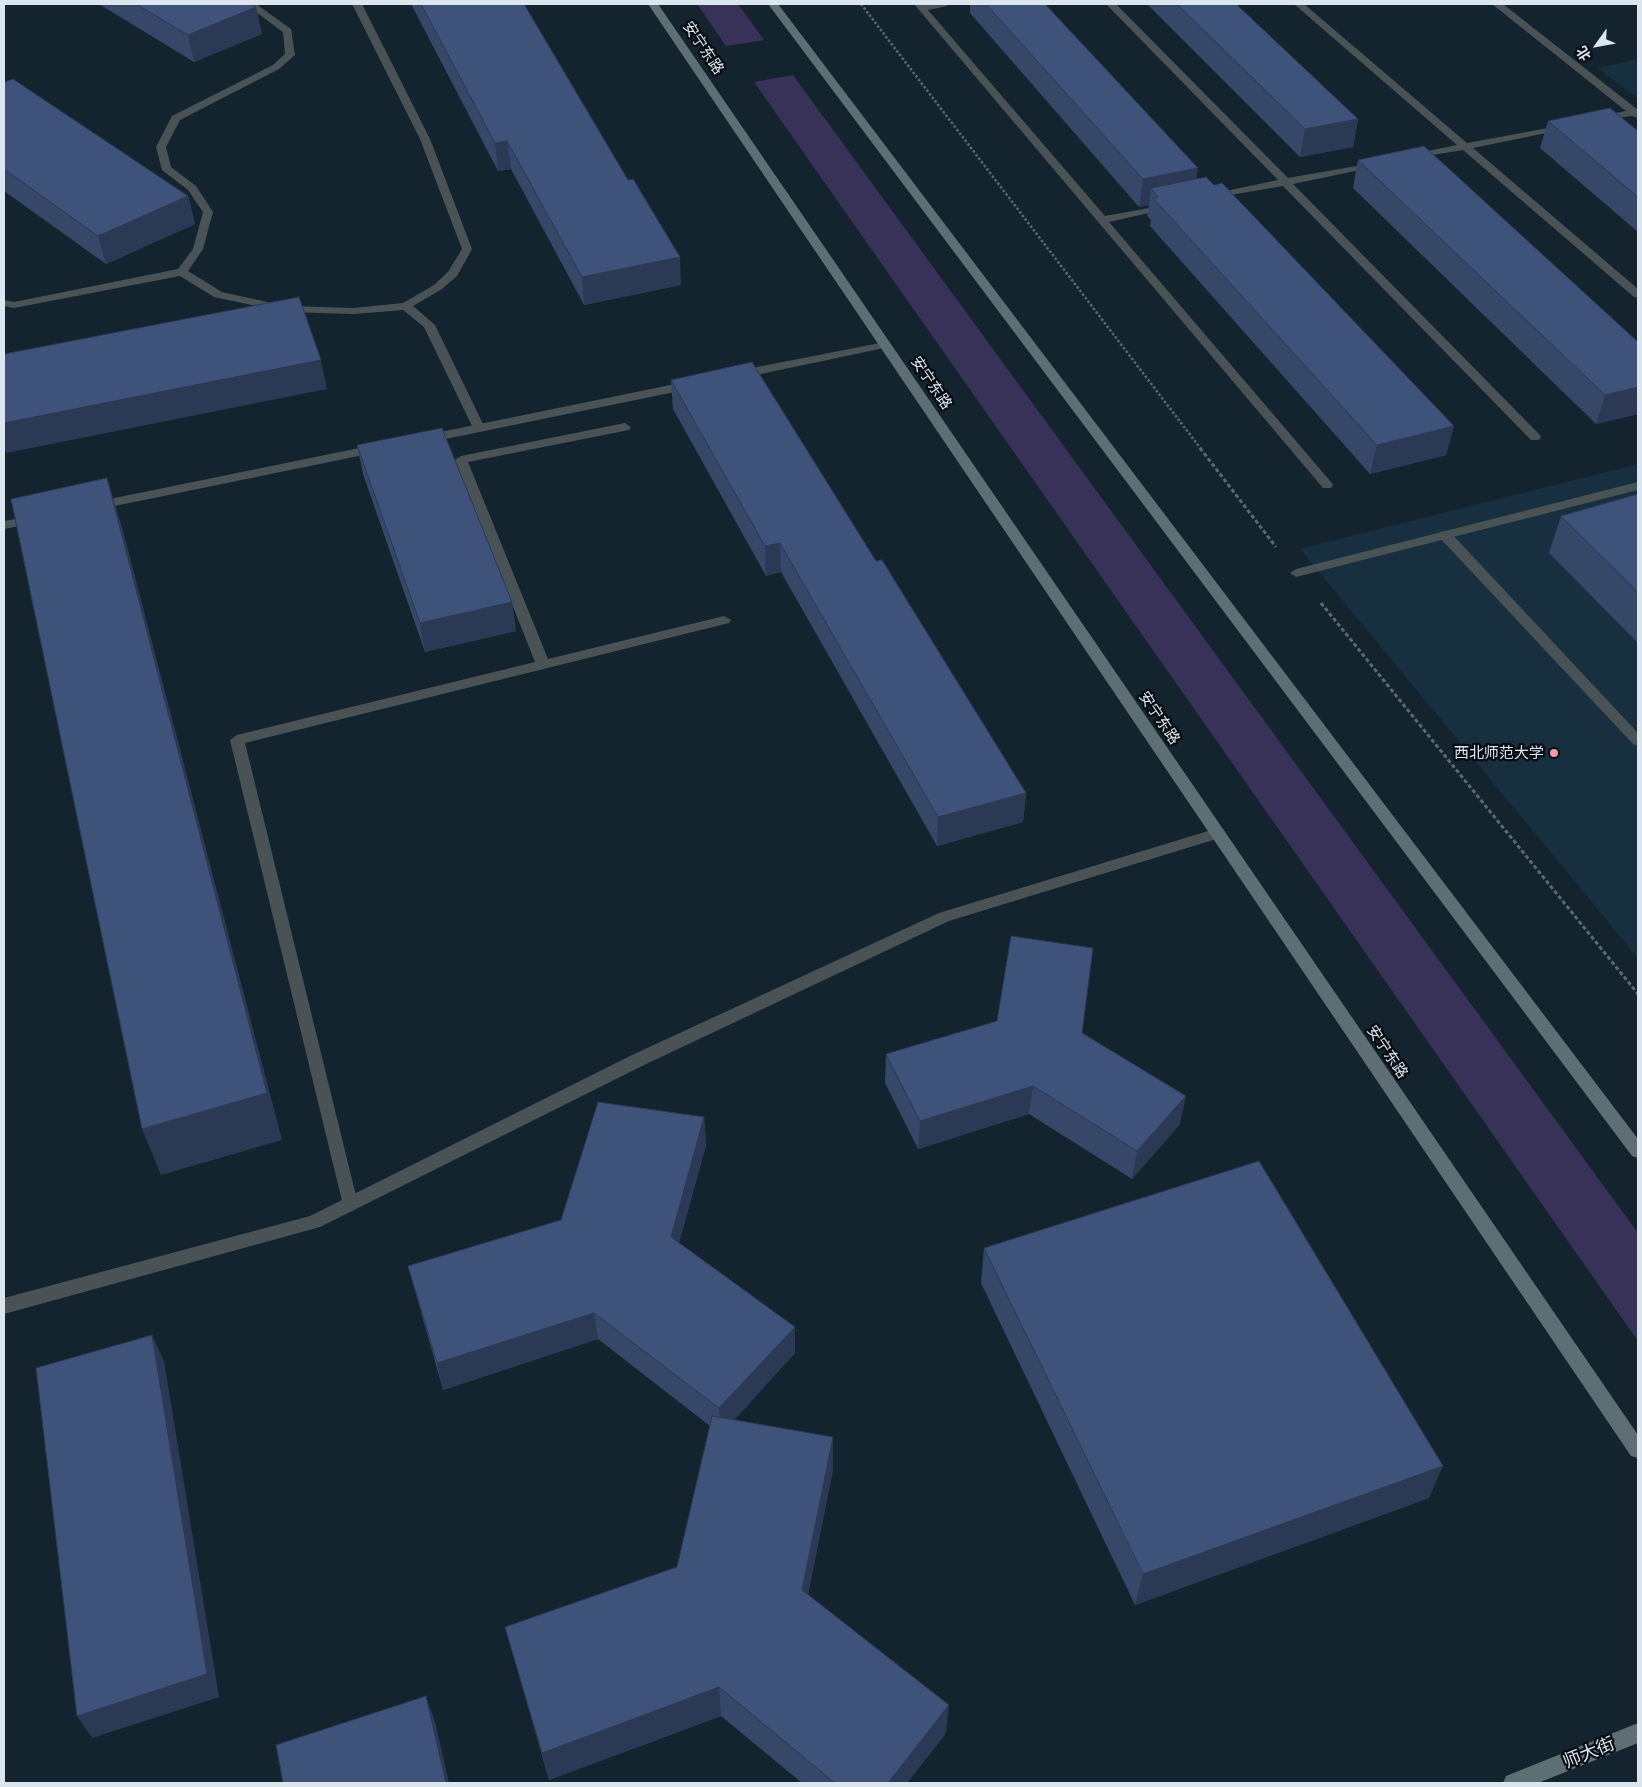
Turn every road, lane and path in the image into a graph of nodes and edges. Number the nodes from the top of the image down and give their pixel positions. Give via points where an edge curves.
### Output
1 (250, 4) edge
2 (357, 4) edge
3 (653, 4) edge
4 (773, 4) edge
5 (860, 4) edge
6 (944, 4) edge
7 (1111, 4) edge
8 (1299, 4) edge
9 (1497, 4) edge
10 (920, 6) edge
11 (1636, 113) edge
12 (1464, 146) junction
13 (1287, 182) junction
14 (1199, 200) edge
15 (1180, 204) edge
16 (1102, 220) junction
17 (182, 272) junction
18 (1638, 295) edge
19 (4, 303) edge
20 (406, 306) junction
21 (885, 344) junction
22 (721, 378) edge
23 (702, 382) edge
24 (625, 427) dead end
25 (479, 428) junction
26 (1535, 437) dead end
27 (412, 442) edge
28 (392, 446) edge
29 (1327, 485) dead end
30 (1638, 486) edge
31 (81, 509) edge
32 (52, 515) edge
33 (4, 525) edge
34 (1444, 535) junction
35 (1296, 573) junction
36 (724, 620) dead end
37 (543, 664) junction
38 (1638, 741) edge
39 (1218, 834) junction
40 (1638, 994) edge
41 (1638, 1152) edge
42 (350, 1204) junction
43 (4, 1306) edge
44 (1638, 1450) edge
45 (1638, 1733) edge
46 (1512, 1783) edge

1 - 17 street via 288,31 290,55 276,67 176,118 161,147 166,168 192,188 208,212 198,249
2 - 20 street via 425,139 467,249 454,274
3 - 21 main road, 安宁东路
4 - 41 main road
5 - 35 path
6 - 10 street
7 - 13 street
8 - 12 street
9 - 11 street
10 - 16 street
11 - 12 street
12 - 13 street
12 - 18 street
13 - 14 street
13 - 26 street
15 - 16 street
16 - 29 street
17 - 19 street via 14,305
17 - 20 street via 218,295 285,309 354,312
20 - 25 street via 429,325
21 - 22 street
21 - 39 main road, 安宁东路
23 - 25 street
24 - 37 street via 461,460
25 - 27 street
28 - 31 street
30 - 34 street
32 - 33 street
34 - 35 street
34 - 38 street
35 - 40 path
36 - 37 street
37 - 42 street via 237,740
39 - 42 street via 944,917 636,1061
39 - 44 main road, 安宁东路
42 - 43 street via 314,1222
45 - 46 main road, 师大街

